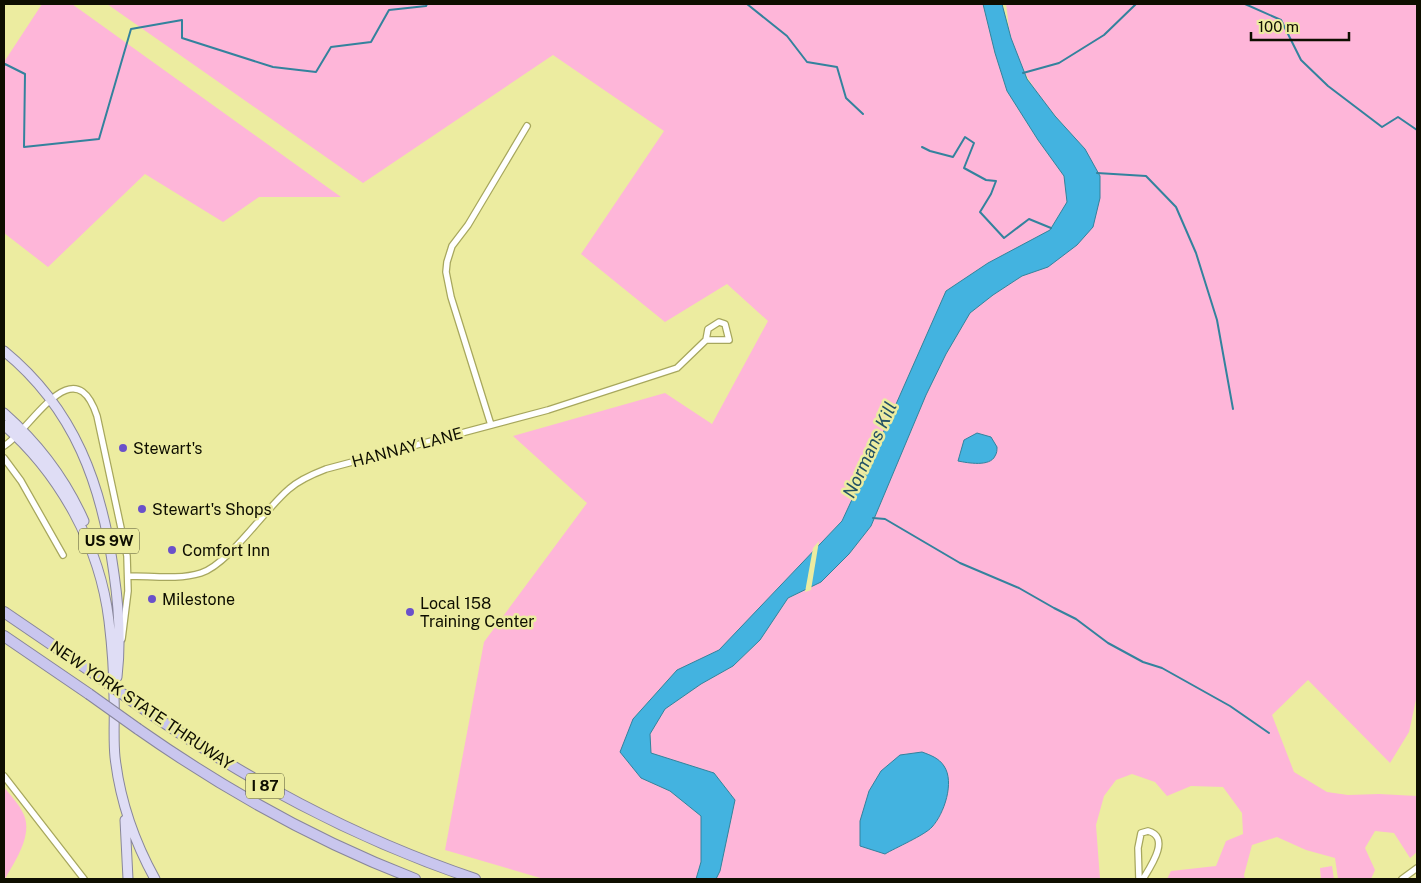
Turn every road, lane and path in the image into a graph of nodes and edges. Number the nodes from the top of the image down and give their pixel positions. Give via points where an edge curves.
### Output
1 (527, 126) dead end
2 (706, 340) dead end
3 (4, 351) edge
4 (51, 399) junction
5 (4, 413) edge
6 (4, 424) edge
7 (491, 424) junction
8 (19, 433) junction
9 (4, 446) edge
10 (4, 458) edge
11 (63, 555) dead end
12 (128, 576) junction
13 (4, 612) edge
14 (4, 636) edge
15 (120, 655) junction
16 (114, 694) junction
17 (4, 776) edge
18 (124, 805) junction
19 (1417, 868) edge
20 (84, 879) edge
21 (128, 879) edge
22 (155, 879) edge
23 (415, 879) edge
24 (475, 879) edge
25 (1141, 879) edge
26 (1402, 879) edge

1 - 7 street via 452,246 447,262 451,297
2 - 7 street, HANNAY LANE via 677,368 548,410
3 - 4 main road, US 9W
4 - 8 street
4 - 12 street via 64,390 74,389 85,394 92,403 122,527
4 - 15 main road, US 9W via 82,450 102,508 115,580
5 - 8 main road
6 - 8 main road, US 9W
7 - 12 street, HANNAY LANE via 311,475 288,489 207,571 190,576
8 - 9 street
8 - 16 main road, US 9W via 63,494 99,574 109,620
10 - 11 street via 21,481
12 - 15 street
13 - 24 highway, NEW YORK STATE THRUWAY / I 87, bridge via 219,759 301,806 392,848
14 - 23 highway, NEW YORK STATE THRUWAY / I 87, bridge via 216,781 341,848
15 - 16 main road, US 9W
16 - 18 main road, US 9W via 115,756
17 - 20 street
18 - 21 main road
18 - 22 main road, US 9W via 138,845
19 - 26 street
25 - 25 street via 1159,846 1158,837 1148,830 1142,833 1139,842

